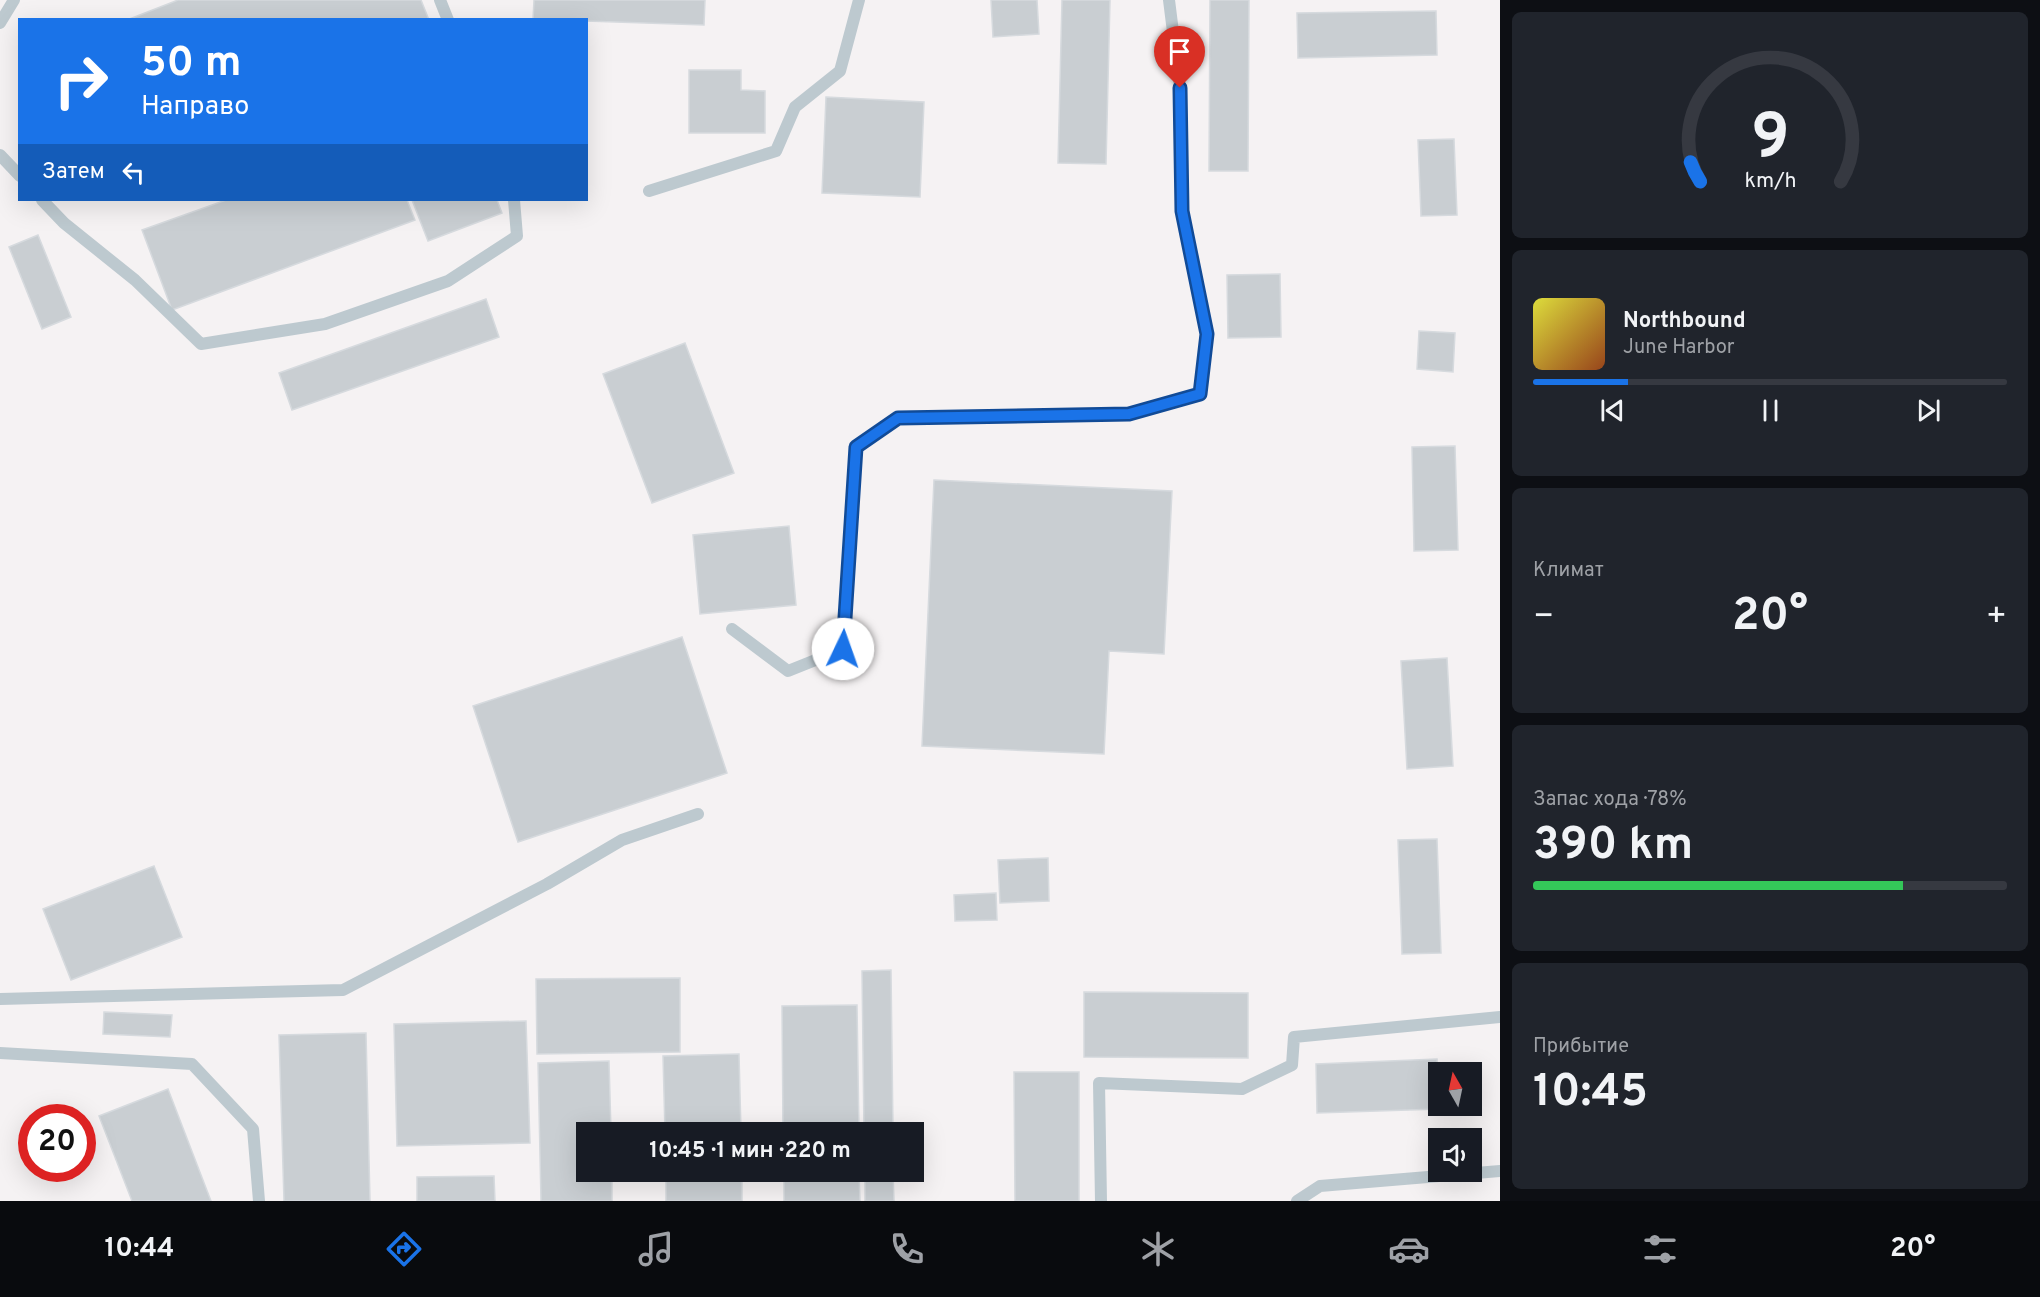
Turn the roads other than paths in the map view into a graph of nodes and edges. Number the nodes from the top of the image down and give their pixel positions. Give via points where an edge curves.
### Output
1 (14, 0) edge
2 (440, 0) edge
3 (859, 0) edge
4 (1169, 0) edge
5 (446, 18) edge
6 (0, 23) edge
7 (0, 155) edge
8 (18, 174) edge
9 (649, 191) dead end
10 (43, 201) edge
11 (514, 201) edge
12 (732, 629) dead end
13 (698, 814) dead end
14 (0, 999) edge
15 (1500, 1017) edge
16 (0, 1053) edge
17 (1500, 1171) edge
18 (259, 1201) edge
19 (1101, 1201) edge
20 (1297, 1201) edge

1 - 6 lane
2 - 5 lane
3 - 9 lane via 840,71 795,107 776,151
4 - 12 lane via 1180,88 1182,211 1207,334 1200,394 1129,414 898,418 856,447 843,649 788,671
7 - 8 lane
10 - 11 lane via 135,280 201,344 324,324 448,281 517,236
13 - 14 lane via 622,840 547,884 344,990
15 - 19 lane via 1294,1036 1292,1065 1242,1089 1099,1083
16 - 18 lane via 192,1064 253,1129
17 - 20 lane via 1320,1186

